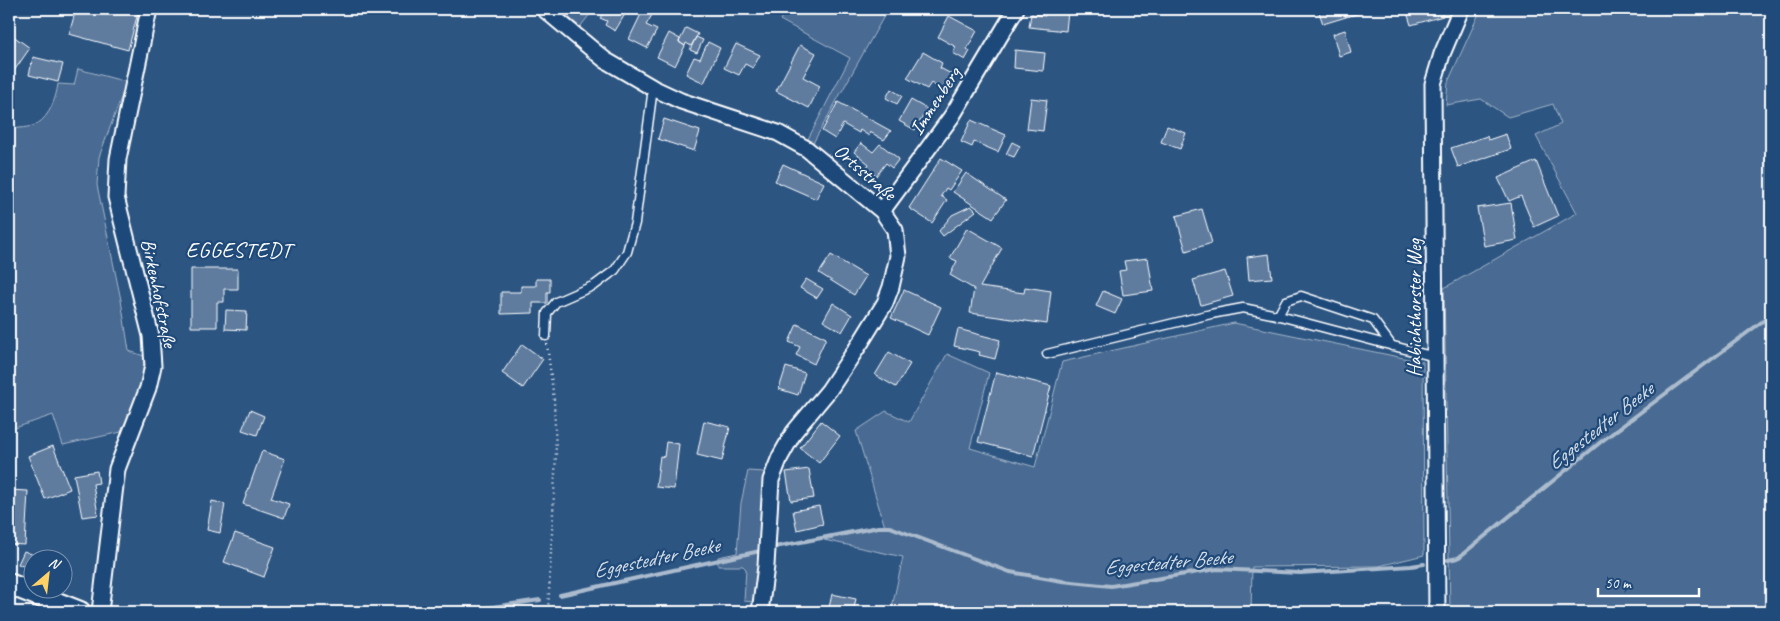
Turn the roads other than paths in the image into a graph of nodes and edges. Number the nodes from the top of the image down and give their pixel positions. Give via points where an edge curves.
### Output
1 (149, 9) edge
2 (544, 9) edge
3 (1016, 9) edge
4 (1461, 9) edge
5 (653, 88) junction
6 (882, 211) junction
7 (1278, 316) junction
8 (546, 336) road end
9 (1393, 346) junction
10 (1047, 354) dead end
11 (1435, 357) junction
12 (9, 584) edge
13 (80, 612) edge
14 (100, 612) edge
15 (760, 612) edge
16 (1437, 612) edge

1 - 14 street, Birkenhofstraße via 118,160 116,197 151,336 153,366 117,470
2 - 5 street, Ortsstraße via 605,60
3 - 6 street, Immenberg via 952,116
4 - 11 street, Habichthorster Weg via 1433,84
5 - 6 street, Ortsstraße via 680,101 778,133 808,149
5 - 8 lane via 635,223 627,252 615,270 595,285 556,302 547,313
6 - 15 street, Ortsstraße via 895,230 898,256 891,287 861,342 829,390 794,432 780,457 771,480
7 - 9 lane
7 - 9 lane via 1286,301 1301,296 1373,320
7 - 10 lane via 1243,308
9 - 11 lane
11 - 16 street, Habichthorster Weg
12 - 13 main road

